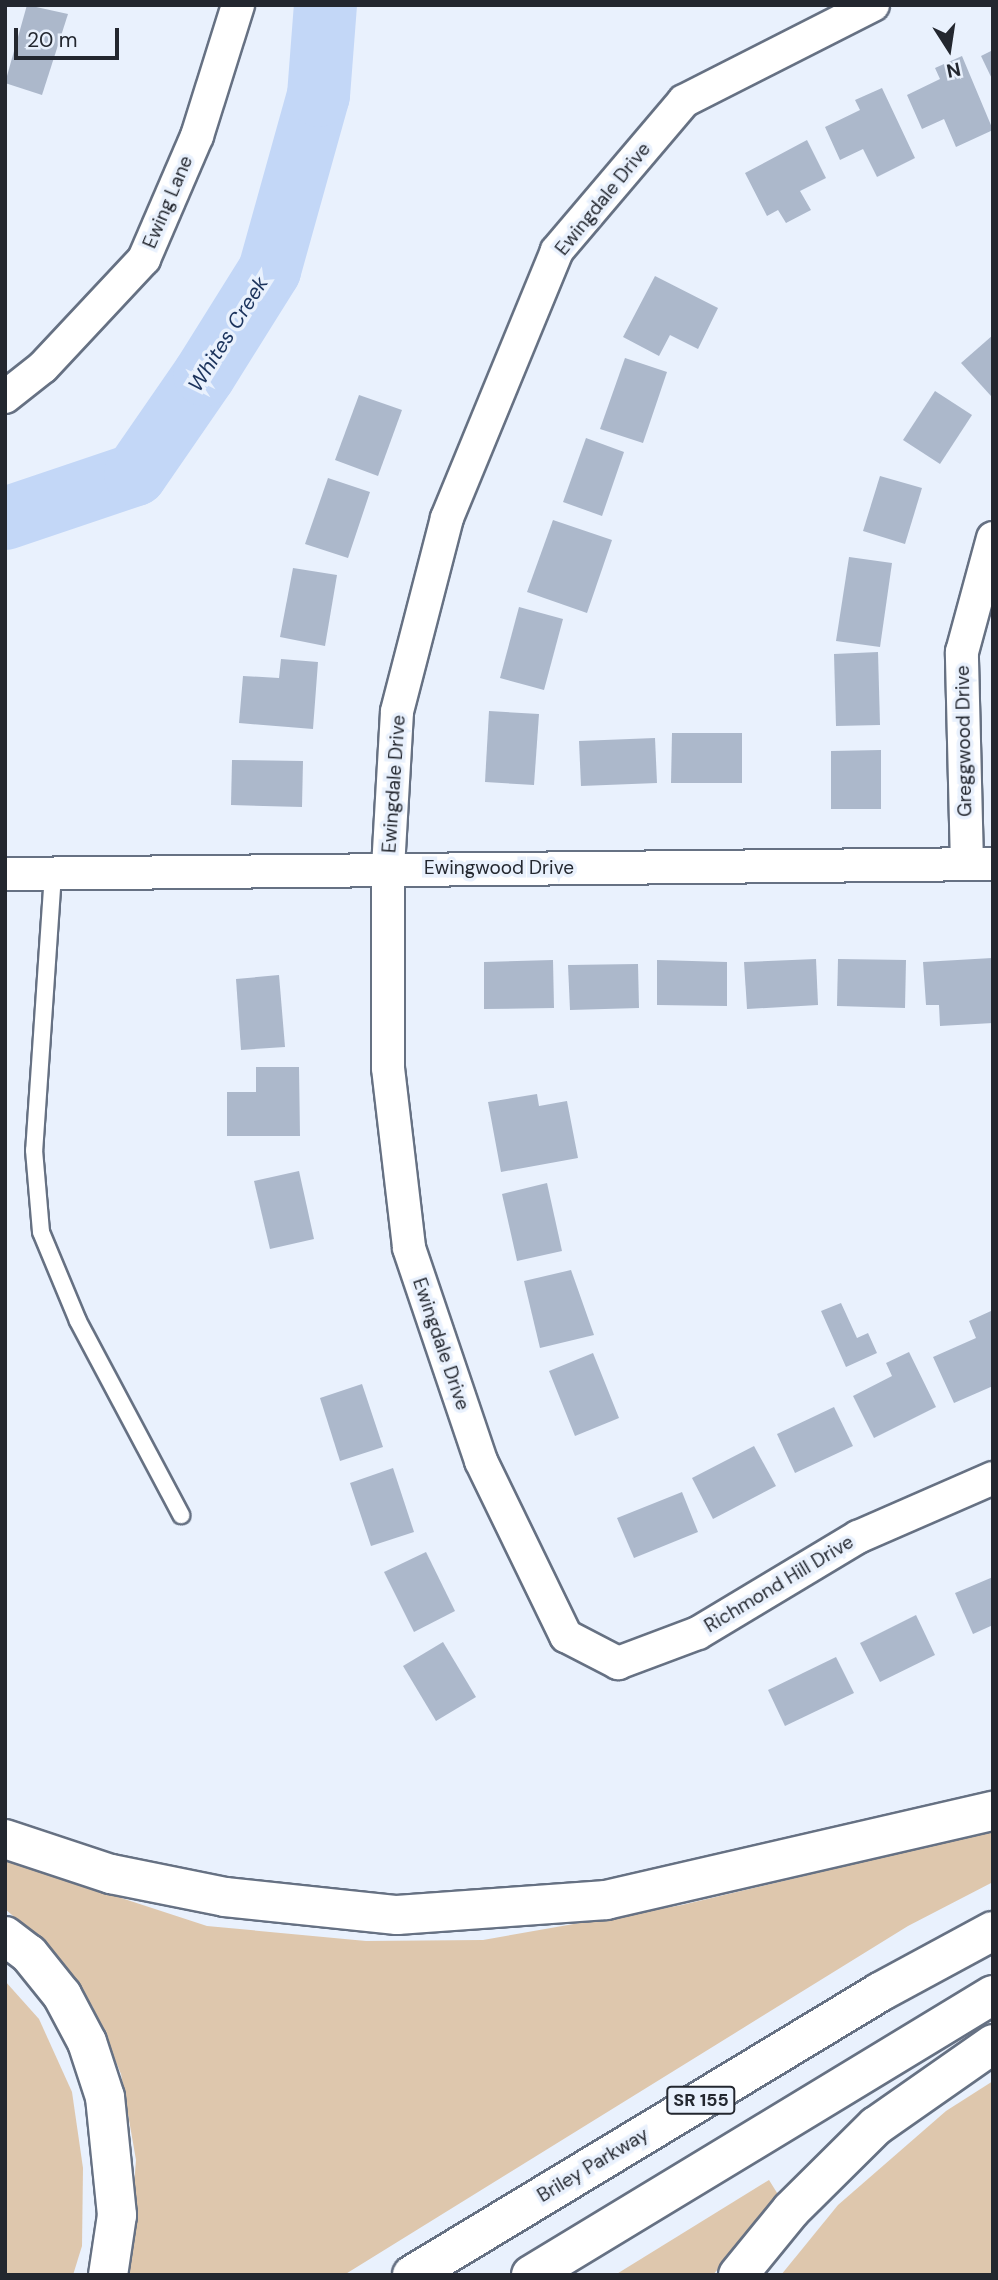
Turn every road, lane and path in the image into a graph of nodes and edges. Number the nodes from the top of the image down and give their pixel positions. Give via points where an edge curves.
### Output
1 (238, 5) edge
2 (873, 5) edge
3 (5, 397) edge
4 (993, 538) edge
5 (980, 864) edge
6 (388, 869) junction
7 (5, 874) edge
8 (53, 874) junction
9 (993, 1478) edge
10 (181, 1515) dead end
11 (566, 1636) joint
12 (993, 1811) edge
13 (5, 1839) edge
14 (993, 1931) edge
15 (5, 1936) edge
16 (993, 1995) edge
17 (993, 2043) edge
18 (108, 2275) edge
19 (412, 2275) edge
20 (531, 2275) edge
21 (738, 2275) edge

1 - 3 street, Ewing Lane via 197,136 144,259 43,367
2 - 6 street, Ewingdale Drive via 684,102 557,251 447,518 397,712
4 - 5 street, Greggwood Drive via 962,652
5 - 6 street, Ewingwood Drive
6 - 8 street, Ewingwood Drive
6 - 11 street, Ewingdale Drive via 388,1068 408,1248 481,1461
7 - 8 street, Ewingwood Drive
8 - 10 lane via 34,1150 41,1232 78,1321
9 - 11 street, Richmond Hill Drive via 858,1537 698,1633 618,1663
12 - 13 highway via 606,1900 410,1915 314,1910 225,1897 111,1874
14 - 19 highway, Briley Parkway / SR 155 via 880,1992
15 - 18 highway via 29,1954 62,1995 86,2042 105,2097 117,2215
16 - 20 highway
17 - 21 highway via 876,2126 791,2210

